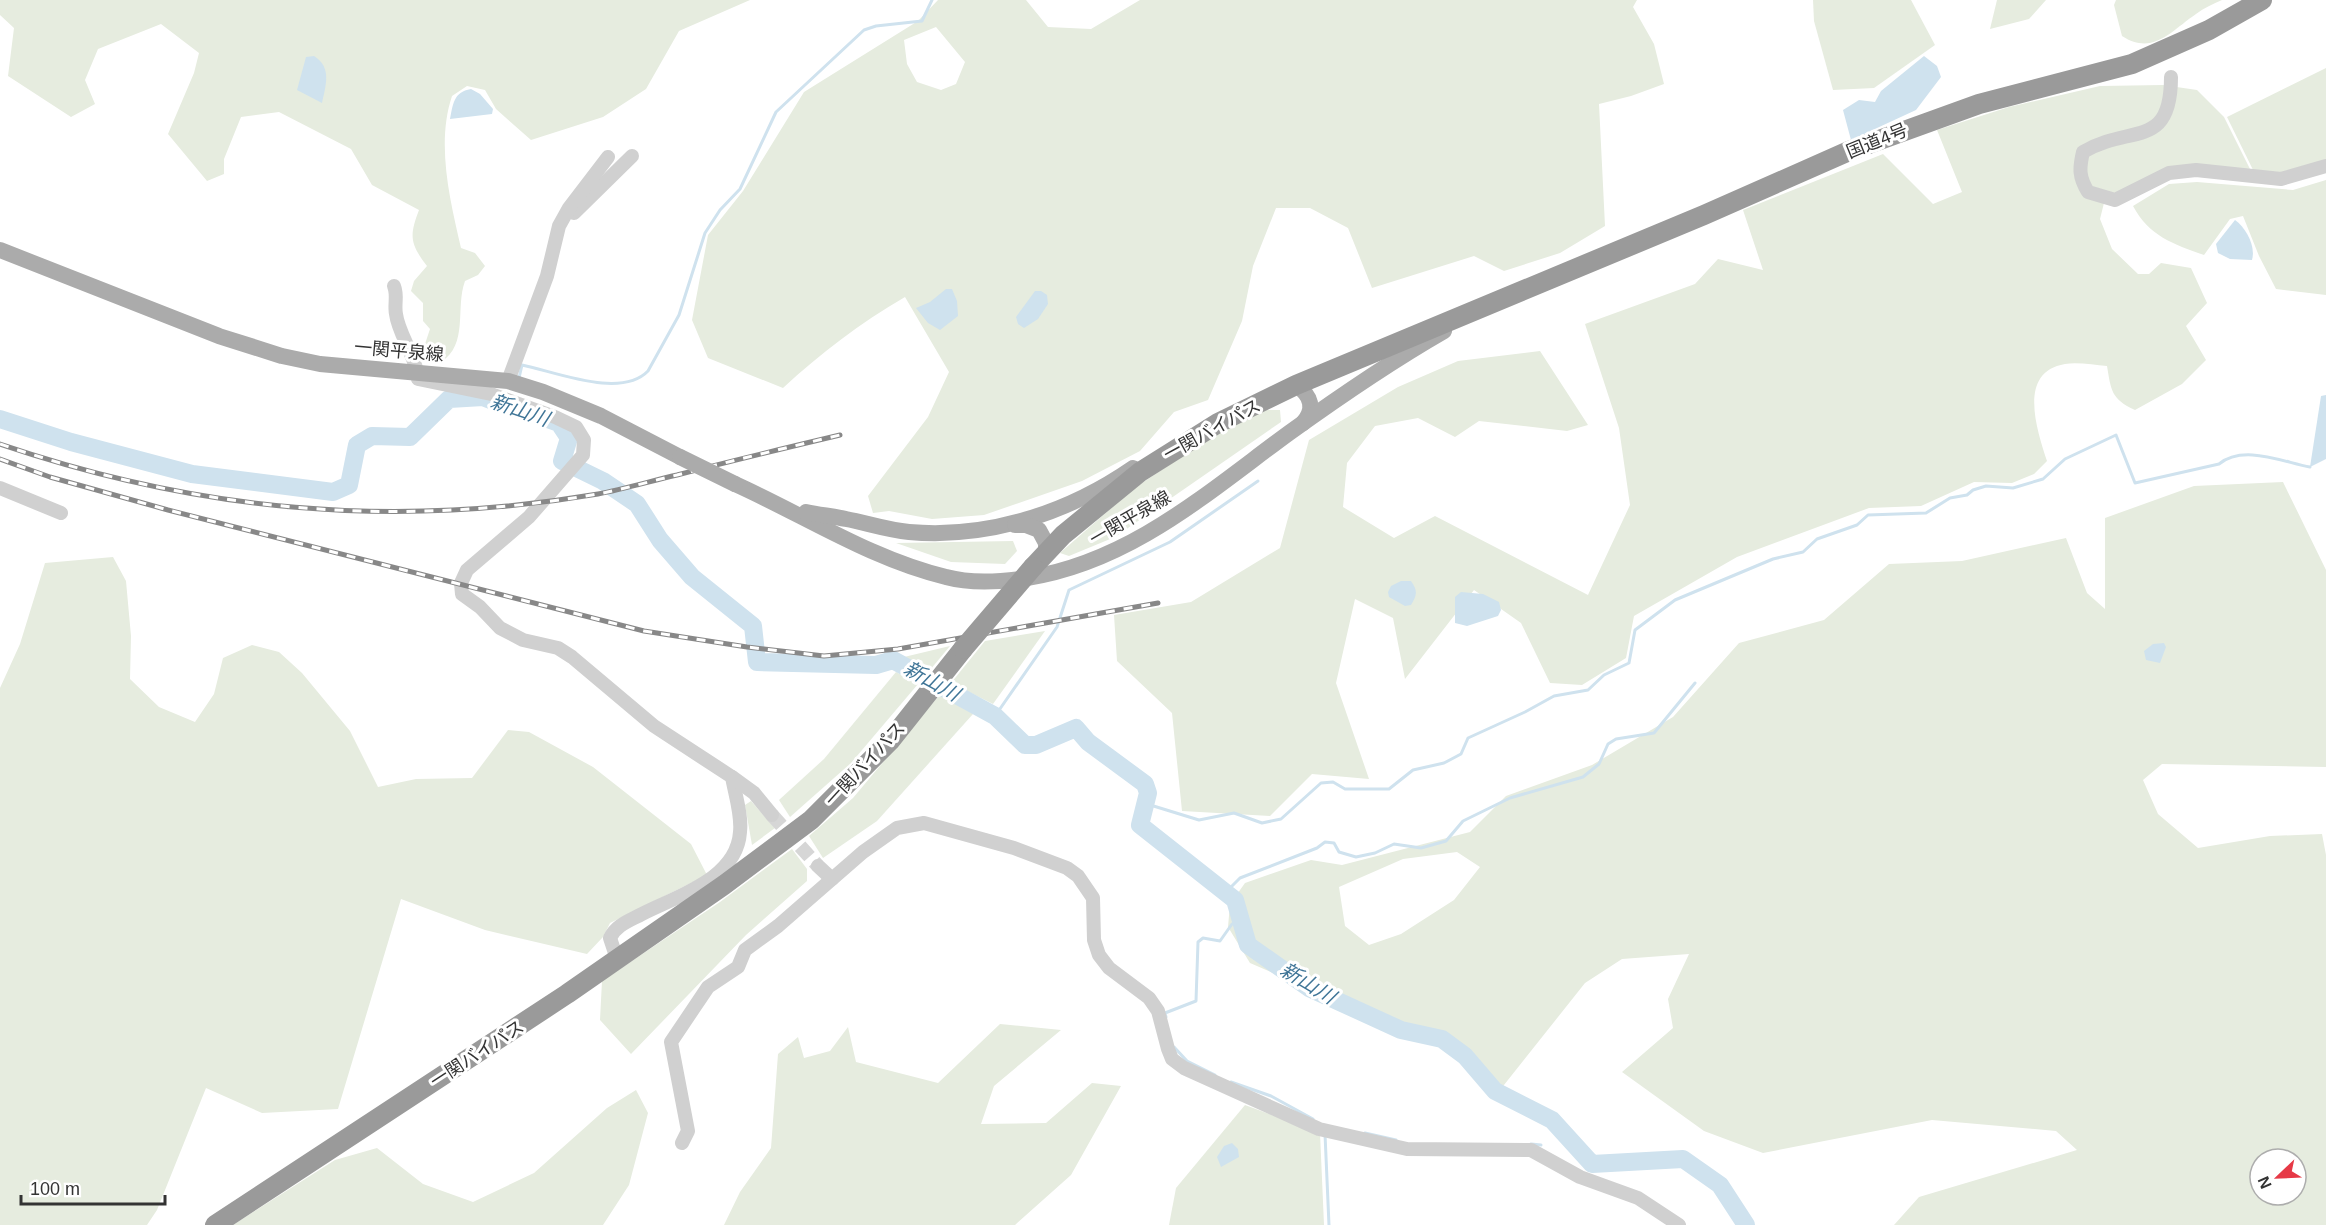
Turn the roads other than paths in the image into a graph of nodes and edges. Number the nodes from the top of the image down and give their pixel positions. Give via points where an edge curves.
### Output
1 (2262, 0) edge
2 (2171, 77) dead end
3 (632, 156) dead end
4 (608, 157) dead end
5 (2326, 166) edge
6 (559, 226) junction
7 (0, 250) edge
8 (394, 286) dead end
9 (1496, 300) junction
10 (411, 372) junction
11 (508, 381) junction
12 (1296, 385) junction
13 (1218, 423) junction
14 (1302, 424) junction
15 (0, 488) edge
16 (787, 508) junction
17 (61, 513) dead end
18 (1009, 525) junction
19 (1040, 560) junction
20 (732, 777) junction
21 (772, 815) tunnel mouth
22 (818, 866) tunnel mouth
23 (832, 879) junction
24 (617, 959) junction
25 (682, 1143) dead end
26 (214, 1225) edge
27 (1679, 1225) edge

1 - 9 highway, 国道4号 via 2165,52 1905,129
2 - 5 street via 2170,105 2156,129 2102,141 2083,152 2079,168 2088,192 2115,200 2169,173 2196,170 2282,179
3 - 6 street
4 - 6 street
6 - 11 street via 548,276
7 - 10 main road, 一関平泉線 via 251,348 320,364
8 - 10 street via 396,316 415,359
9 - 12 highway, 一関バイパス
9 - 14 main road, 一関平泉線 via 1401,356
10 - 11 main road, 一関平泉線
10 - 20 street via 419,380 491,394 555,417 576,428 584,440 583,455 528,517 467,570 461,583 462,594 500,628 523,640 558,648 572,657 654,726
11 - 16 main road, 一関平泉線, bridge via 601,416
12 - 13 highway, 一関バイパス
12 - 14 main road via 1304,390 1311,404 1310,414
13 - 18 main road, 一関平泉線 via 1179,438 1090,494
13 - 19 highway, 一関バイパス via 1140,472 1063,535
14 - 16 main road, 一関平泉線 via 1154,531 1112,554 1054,574 1006,581 948,578 896,561
15 - 17 street
16 - 18 main road, 一関平泉線 via 909,532 969,531
18 - 19 main road, 一関平泉線 via 1039,530 1046,543
19 - 24 highway, 一関バイパス, bridge via 890,741 811,820
20 - 21 street via 754,793
20 - 24 street via 741,829 727,866 700,885 619,926 610,938
22 - 23 street
23 - 25 street via 745,950 738,967 708,987 671,1042 688,1131
23 - 27 street via 897,828 924,823 974,835 1067,868 1088,887 1093,898 1094,940 1099,955 1109,968 1149,998 1158,1011 1172,1059 1184,1068 1319,1129 1407,1149 1531,1149 1580,1177 1638,1198
24 - 26 highway, 一関バイパス

